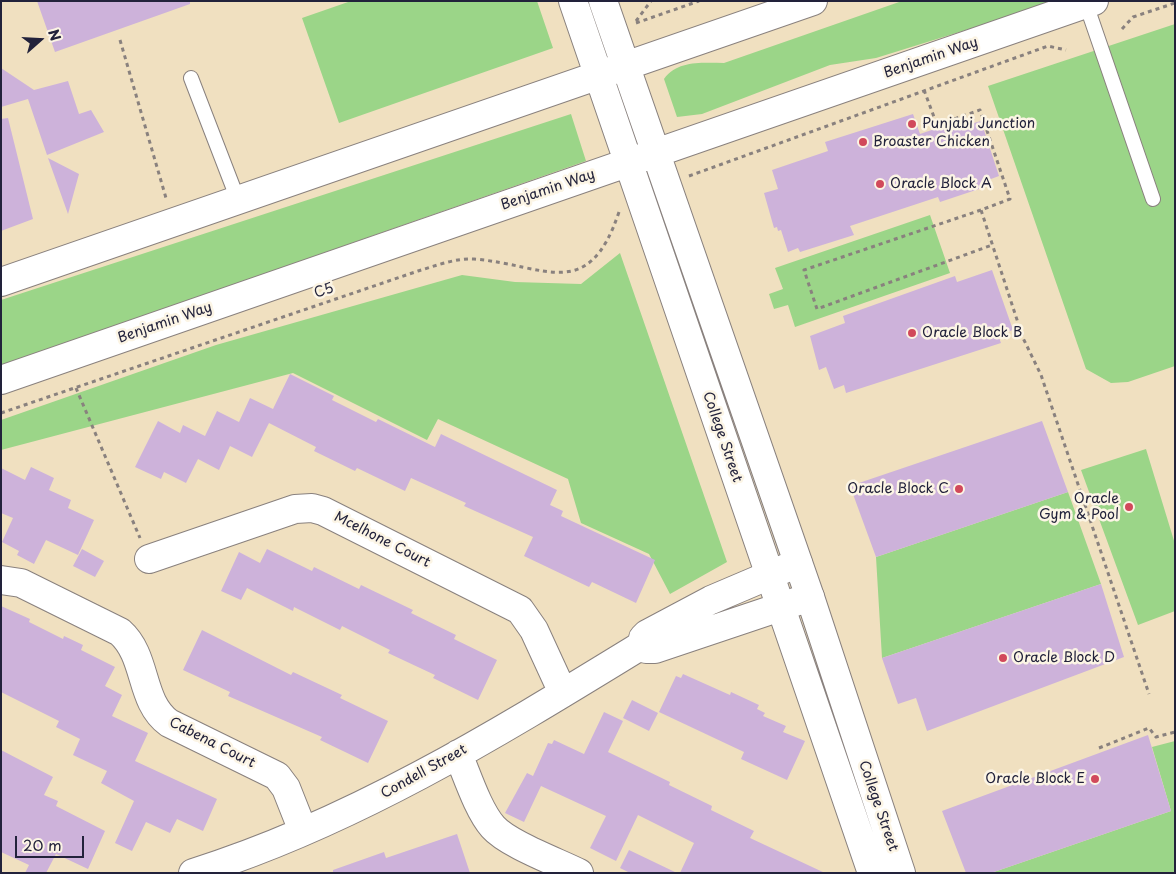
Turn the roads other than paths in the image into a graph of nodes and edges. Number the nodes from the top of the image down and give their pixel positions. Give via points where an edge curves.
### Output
1 (572, 1) edge
2 (603, 1) edge
3 (813, 1) edge
4 (1088, 2) edge
5 (626, 66) junction
6 (598, 76) junction
7 (190, 78) dead end
8 (655, 154) junction
9 (628, 163) junction
10 (1154, 199) dead end
11 (238, 200) junction
12 (1, 282) edge
13 (1, 380) edge
14 (149, 559) road end
15 (798, 563) junction
16 (769, 574) junction
17 (1, 580) edge
18 (810, 597) junction
19 (781, 607) junction
20 (642, 645) junction
21 (563, 693) junction
22 (458, 754) junction
23 (303, 831) junction
24 (193, 873) edge
25 (579, 873) edge
26 (872, 873) edge
27 (900, 873) edge

1 - 6 street, College Street
2 - 5 street, College Street
3 - 5 street
4 - 8 street, Benjamin Way
4 - 10 lane
5 - 6 street
5 - 8 street, College Street
6 - 9 street, College Street
6 - 11 street
7 - 11 lane
8 - 9 street, Benjamin Way
8 - 15 street, College Street
9 - 13 street, Benjamin Way
9 - 16 street, College Street
11 - 12 street
14 - 21 street, Mcelhone Court via 295,509 323,511 520,610 534,630
15 - 16 street, Condell Street
15 - 18 street, College Street
16 - 19 street, College Street
16 - 20 street, Condell Street via 647,634
17 - 23 street, Cabena Court via 21,583 120,632 137,654 158,714 169,723 277,776 286,788
18 - 19 street
18 - 27 street, College Street
19 - 20 street via 655,649 646,649
19 - 26 street, College Street
20 - 21 street, Condell Street
21 - 22 street, Condell Street
22 - 23 street, Condell Street
22 - 25 street via 495,829
23 - 24 street, Condell Street

